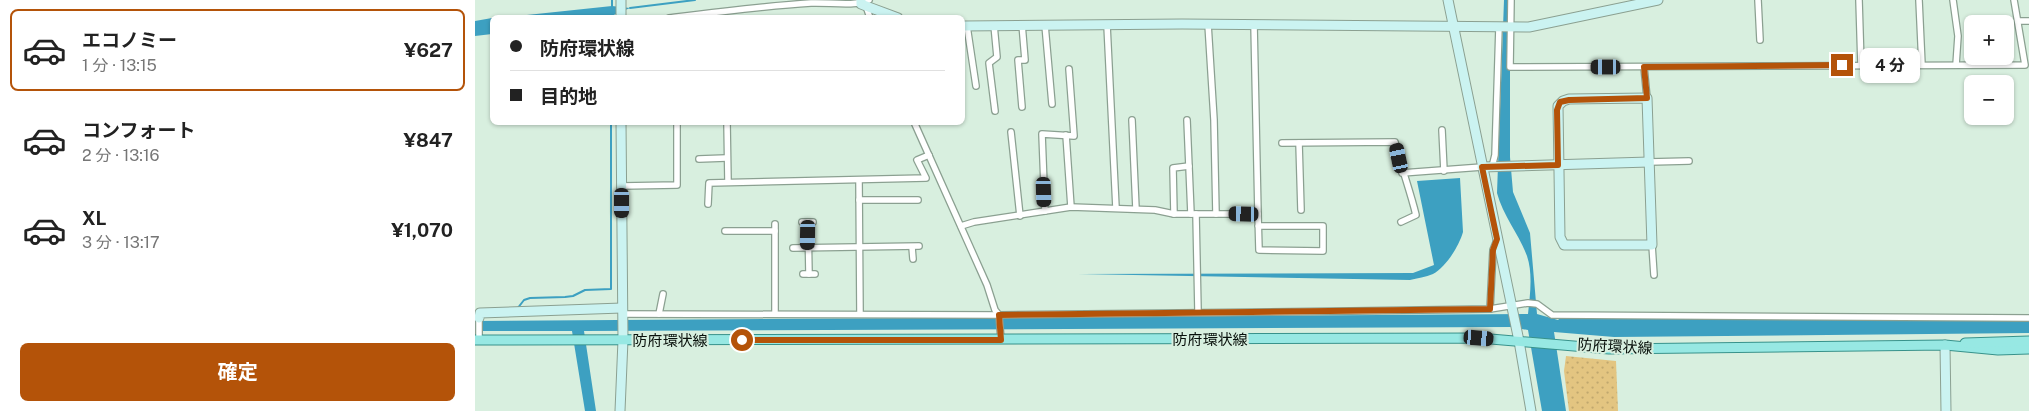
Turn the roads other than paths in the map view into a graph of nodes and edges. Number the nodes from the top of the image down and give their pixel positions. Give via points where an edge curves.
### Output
1 (621, 0) edge
2 (1448, 0) edge
3 (1511, 0) edge
4 (1658, 0) edge
5 (1758, 0) edge
6 (1859, 0) edge
7 (1919, 0) edge
8 (1953, 0) edge
9 (2014, 0) edge
10 (864, 3) edge
11 (718, 14) edge
12 (621, 15) edge
13 (869, 15) edge
14 (891, 15) edge
15 (2029, 21) edge
16 (2018, 22) junction
17 (1022, 24) junction
18 (1208, 24) junction
19 (1255, 24) junction
20 (994, 25) junction
21 (1045, 25) junction
22 (1107, 25) junction
23 (965, 26) edge
24 (1453, 26) junction
25 (1503, 27) junction
26 (1760, 40) dead end
27 (1861, 65) junction
28 (1923, 65) junction
29 (1956, 65) junction
30 (1644, 67) junction
31 (1069, 69) dead end
32 (976, 86) dead end
33 (1647, 98) junction
34 (1052, 104) dead end
35 (1022, 107) dead end
36 (995, 111) dead end
37 (1132, 120) dead end
38 (1187, 120) dead end
39 (621, 125) edge
40 (677, 125) edge
41 (727, 125) edge
42 (915, 125) edge
43 (1442, 130) dead end
44 (1011, 132) dead end
45 (1066, 135) junction
46 (1283, 143) dead end
47 (1299, 143) junction
48 (929, 156) junction
49 (726, 158) junction
50 (699, 159) dead end
51 (1649, 162) junction
52 (1689, 162) dead end
53 (1558, 165) junction
54 (1189, 166) junction
55 (1490, 167) junction
56 (1444, 171) junction
57 (1402, 173) junction
58 (859, 180) junction
59 (728, 182) junction
60 (622, 186) junction
61 (859, 200) junction
62 (918, 200) dead end
63 (708, 204) dead end
64 (1071, 207) junction
65 (1116, 208) junction
66 (1137, 209) junction
67 (1301, 210) dead end
68 (1045, 211) junction
69 (1174, 214) junction
70 (1193, 214) junction
71 (1217, 214) junction
72 (1258, 214) junction
73 (1021, 216) junction
74 (808, 222) dead end
75 (1401, 222) dead end
76 (775, 224) dead end
77 (961, 226) junction
78 (1258, 226) junction
79 (725, 231) dead end
80 (775, 231) junction
81 (1497, 239) junction
82 (1653, 244) junction
83 (859, 247) junction
84 (793, 248) dead end
85 (808, 248) junction
86 (913, 259) dead end
87 (809, 274) dead end
88 (1654, 275) dead end
89 (663, 294) dead end
90 (1512, 306) junction
91 (1490, 309) junction
92 (1199, 311) junction
93 (478, 314) edge
94 (622, 314) junction
95 (659, 314) junction
96 (775, 314) junction
97 (860, 314) junction
98 (999, 315) junction
99 (2029, 318) edge
100 (623, 336) junction
101 (477, 338) edge
102 (1000, 338) junction
103 (1524, 341) junction
104 (2029, 341) edge
105 (1945, 345) junction
106 (2029, 349) edge
107 (620, 411) edge
108 (1531, 411) edge
109 (1946, 411) edge

1 - 12 street
2 - 24 street
3 - 25 street
4 - 25 street via 1550,23
5 - 26 street
6 - 27 street
7 - 28 street
8 - 29 street via 1958,36
9 - 16 street
10 - 11 street via 820,3
10 - 13 street
10 - 14 street
15 - 16 street
16 - 29 street via 2025,65
17 - 20 street
17 - 21 street
17 - 35 street via 1025,60 1017,60
18 - 19 street
18 - 22 street
18 - 71 street
19 - 24 street
19 - 72 street
20 - 23 street
20 - 36 street via 997,57 989,63
21 - 22 street
21 - 34 street
22 - 65 street
23 - 32 street
24 - 25 street
24 - 55 street
25 - 30 street via 1510,67
25 - 55 street via 1495,154
27 - 28 street
27 - 30 street
28 - 29 street
30 - 33 street
31 - 45 street via 1074,136
33 - 51 street
33 - 53 street via 1560,102 1557,110
37 - 66 street
38 - 54 street
39 - 60 street
40 - 60 street via 677,186
41 - 49 street
42 - 48 street
43 - 56 street
44 - 73 street
45 - 64 street
45 - 68 street via 1042,134
46 - 47 street
47 - 57 street via 1395,142
47 - 67 street
48 - 58 street via 917,160 926,178
48 - 77 street
49 - 50 street
49 - 59 street
51 - 52 street
51 - 53 street
51 - 82 street
53 - 55 street
53 - 82 street via 1560,237 1564,245
54 - 69 street via 1173,168
54 - 70 street
55 - 56 street
55 - 81 street
56 - 57 street
57 - 75 street via 1411,190 1416,215
58 - 59 street
58 - 61 street
59 - 63 street via 709,183
60 - 94 street
61 - 62 street
61 - 83 street
64 - 65 street
64 - 68 street
65 - 66 street
66 - 69 street
68 - 73 street
69 - 70 street
70 - 71 street
70 - 92 street
71 - 72 street
72 - 78 street
73 - 77 street
74 - 85 street
76 - 80 street
77 - 98 street
78 - 78 street via 1259,250 1323,251 1323,226
79 - 80 street
80 - 96 street
81 - 90 street
81 - 91 street via 1493,250
82 - 88 street
83 - 85 street
83 - 86 street via 915,246
83 - 97 street
84 - 85 street
85 - 87 street
89 - 95 street
90 - 91 street
90 - 99 street via 1537,304 1552,315
90 - 103 street
91 - 92 street
92 - 98 street
93 - 94 street
93 - 101 street
94 - 95 street
94 - 100 street
95 - 96 street
96 - 97 street
97 - 98 street
98 - 102 street
100 - 101 main road, 防府環状線 via 588,340
100 - 102 main road, 防府環状線
100 - 107 street
102 - 103 main road, 防府環状線 via 1410,337
103 - 105 main road, 防府環状線 via 1609,349
103 - 108 street
104 - 105 main road, 防府環状線
105 - 106 main road, 防府環状線
105 - 109 street

